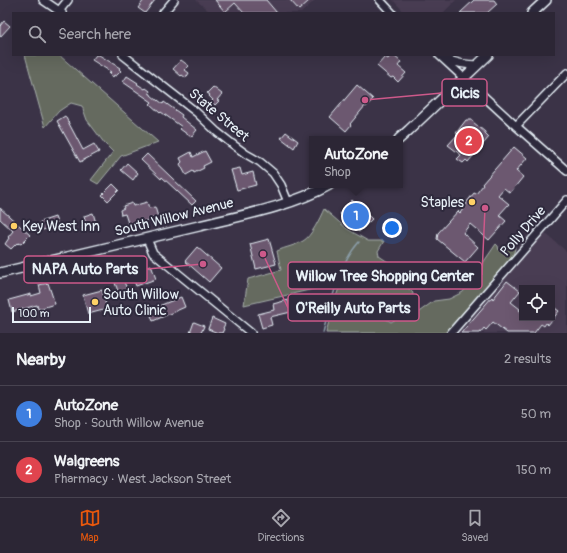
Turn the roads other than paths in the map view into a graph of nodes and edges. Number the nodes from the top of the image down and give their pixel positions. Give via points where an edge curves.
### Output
1 (43, 0) edge
2 (68, 0) edge
3 (174, 0) edge
4 (380, 0) edge
5 (546, 0) edge
6 (61, 12) edge
7 (164, 12) edge
8 (391, 12) edge
9 (533, 12) edge
10 (125, 56) edge
11 (440, 56) edge
12 (441, 56) edge
13 (487, 56) edge
14 (478, 65) junction
15 (567, 73) edge
16 (464, 78) junction
17 (516, 126) junction
18 (402, 136) edge
19 (567, 171) edge
20 (324, 188) edge
21 (567, 200) edge
22 (288, 202) junction
23 (147, 239) junction
24 (0, 273) edge
25 (251, 333) edge
26 (451, 333) edge

1 - 6 street
2 - 6 street
3 - 7 street
4 - 8 street
5 - 9 main road
10 - 22 street, State Street via 196,112 217,132 273,173
11 - 16 street
12 - 14 street via 455,63
13 - 14 main road
14 - 16 main road
15 - 17 street
16 - 17 street
16 - 18 main road
17 - 19 street
20 - 22 main road, South Willow Avenue
21 - 26 street, Polly Drive
22 - 23 main road, South Willow Avenue
23 - 24 main road, South Willow Avenue
23 - 25 street via 153,253

